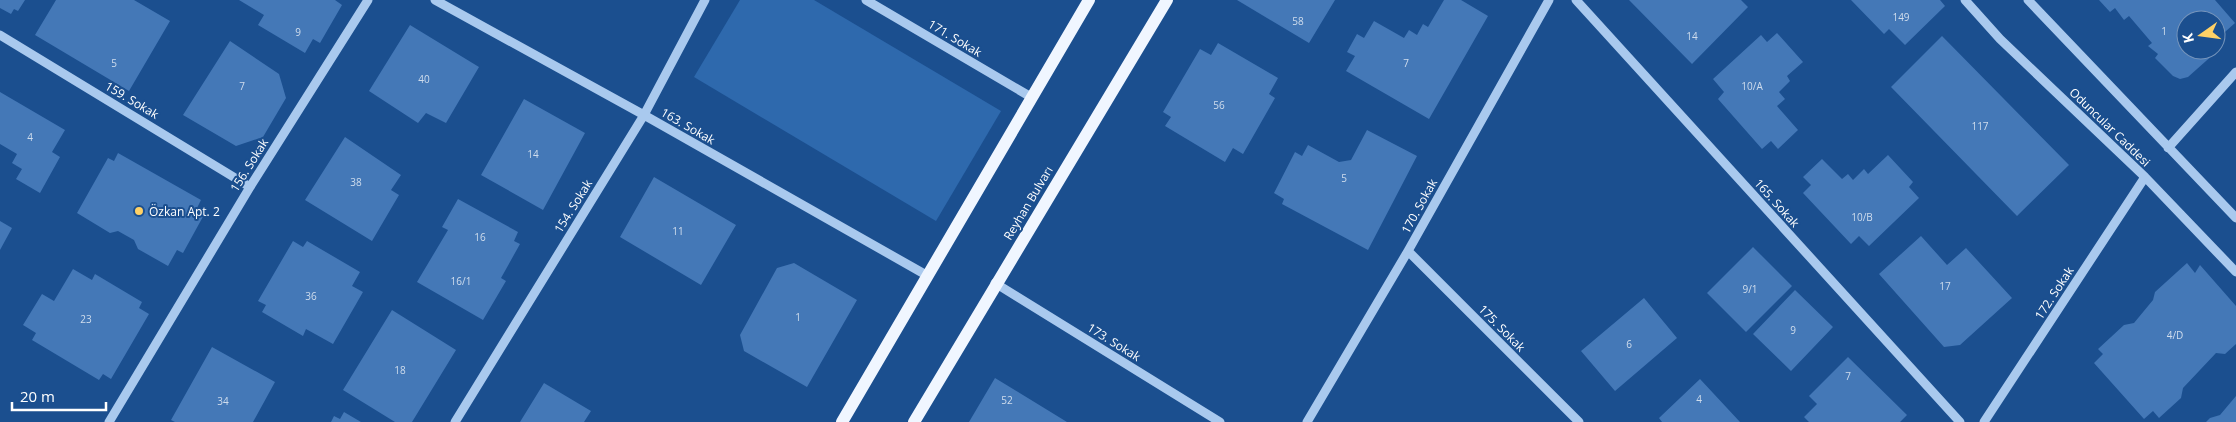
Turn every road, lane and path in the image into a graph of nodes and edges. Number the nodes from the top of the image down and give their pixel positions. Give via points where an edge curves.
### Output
1 (368, 0) edge
2 (435, 0) edge
3 (704, 0) edge
4 (866, 0) edge
5 (1089, 0) edge
6 (1167, 0) edge
7 (1549, 0) edge
8 (1576, 0) edge
9 (1965, 0) edge
10 (2028, 0) edge
11 (0, 35) edge
12 (2236, 72) edge
13 (1031, 97) junction
14 (644, 115) junction
15 (2168, 148) junction
16 (2144, 177) junction
17 (250, 188) junction
18 (2236, 218) edge
19 (1408, 251) junction
20 (2236, 272) edge
21 (928, 276) junction
22 (995, 283) junction
23 (109, 422) edge
24 (455, 422) edge
25 (842, 422) edge
26 (914, 422) edge
27 (1220, 422) edge
28 (1306, 422) edge
29 (1579, 422) edge
30 (1960, 422) edge
31 (1984, 422) edge

1 - 17 street, 156. Sokak
2 - 14 street, 163. Sokak
3 - 14 street, 154. Sokak
4 - 13 street, 171. Sokak
5 - 13 main road
6 - 22 main road, Reyhan Bulvarı
7 - 19 street, 170. Sokak
8 - 30 street, 165. Sokak
9 - 16 street, Oduncular Caddesi via 2000,39
10 - 15 street, Oduncular Caddesi
11 - 17 street, 159. Sokak
12 - 15 street
13 - 21 main road
14 - 21 street, 163. Sokak
14 - 24 street, 154. Sokak
15 - 18 street, Oduncular Caddesi
16 - 20 street, Oduncular Caddesi
16 - 31 street, 172. Sokak
17 - 23 street, 156. Sokak
19 - 28 street, 170. Sokak
19 - 29 street, 175. Sokak
21 - 25 main road
22 - 26 main road, Reyhan Bulvarı
22 - 27 street, 173. Sokak

